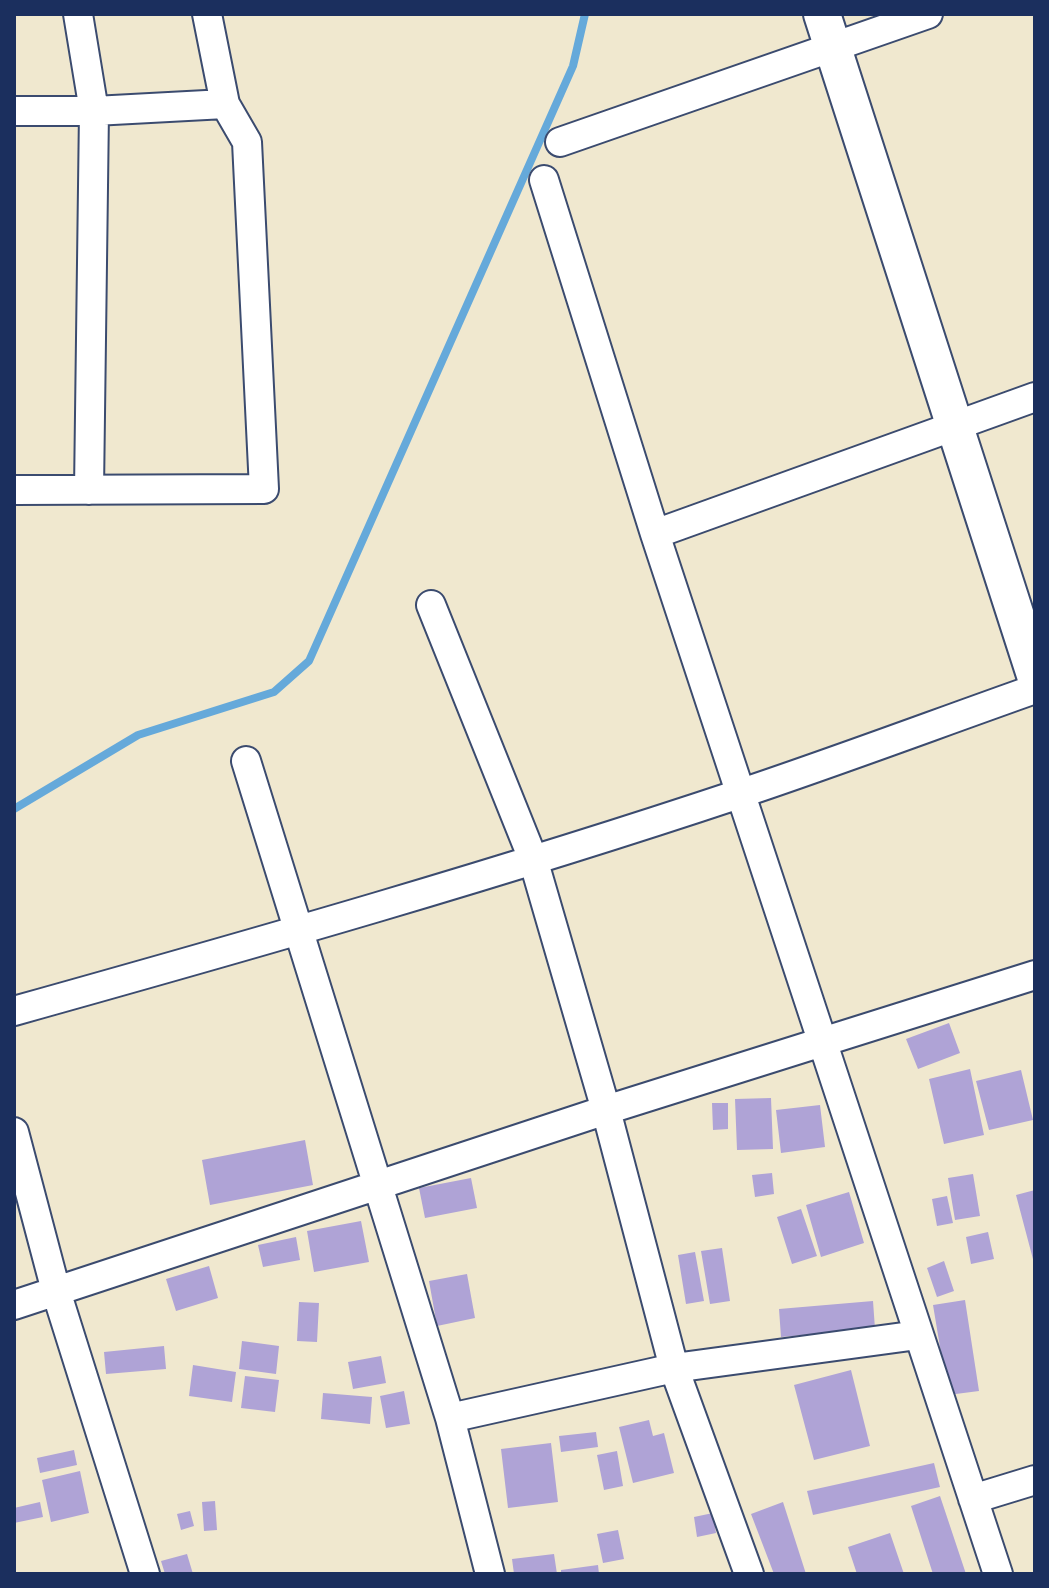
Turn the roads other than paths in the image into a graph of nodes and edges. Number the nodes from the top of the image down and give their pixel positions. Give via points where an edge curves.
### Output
1 (78, 14) edge
2 (207, 14) edge
3 (822, 14) edge
4 (928, 14) edge
5 (832, 48) junction
6 (225, 104) junction
7 (14, 111) edge
8 (94, 111) junction
9 (560, 142) dead end
10 (544, 180) dead end
11 (1035, 397) edge
12 (953, 425) junction
13 (14, 490) edge
14 (89, 490) junction
15 (655, 534) junction
16 (431, 605) dead end
17 (1035, 675) edge
18 (1035, 689) edge
19 (246, 761) dead end
20 (740, 794) junction
21 (533, 859) junction
22 (300, 931) junction
23 (1035, 975) edge
24 (14, 1011) edge
25 (822, 1042) junction
26 (606, 1110) junction
27 (14, 1132) edge
28 (378, 1186) junction
29 (56, 1291) junction
30 (14, 1305) edge
31 (918, 1335) junction
32 (674, 1368) junction
33 (450, 1418) junction
34 (1035, 1480) edge
35 (973, 1499) junction
36 (145, 1574) edge
37 (490, 1574) edge
38 (749, 1574) edge
39 (998, 1574) edge

1 - 8 street
2 - 6 street
3 - 5 street
4 - 5 street
5 - 9 street
5 - 12 street
6 - 8 street
6 - 14 street via 247,142 264,489
7 - 8 street
8 - 14 street
10 - 15 street
11 - 12 street
12 - 15 street
12 - 17 street
13 - 14 street
15 - 20 street
16 - 21 street
18 - 20 street
19 - 22 street
20 - 21 street
20 - 25 street
21 - 22 street
21 - 26 street
22 - 24 street
22 - 28 street
23 - 25 street
25 - 26 street
25 - 31 street
26 - 28 street
26 - 32 street
27 - 29 street
28 - 29 street
28 - 33 street
29 - 30 street
29 - 36 street
31 - 32 street
31 - 35 street
32 - 33 street
32 - 38 street
33 - 37 street
34 - 35 street
35 - 39 street

